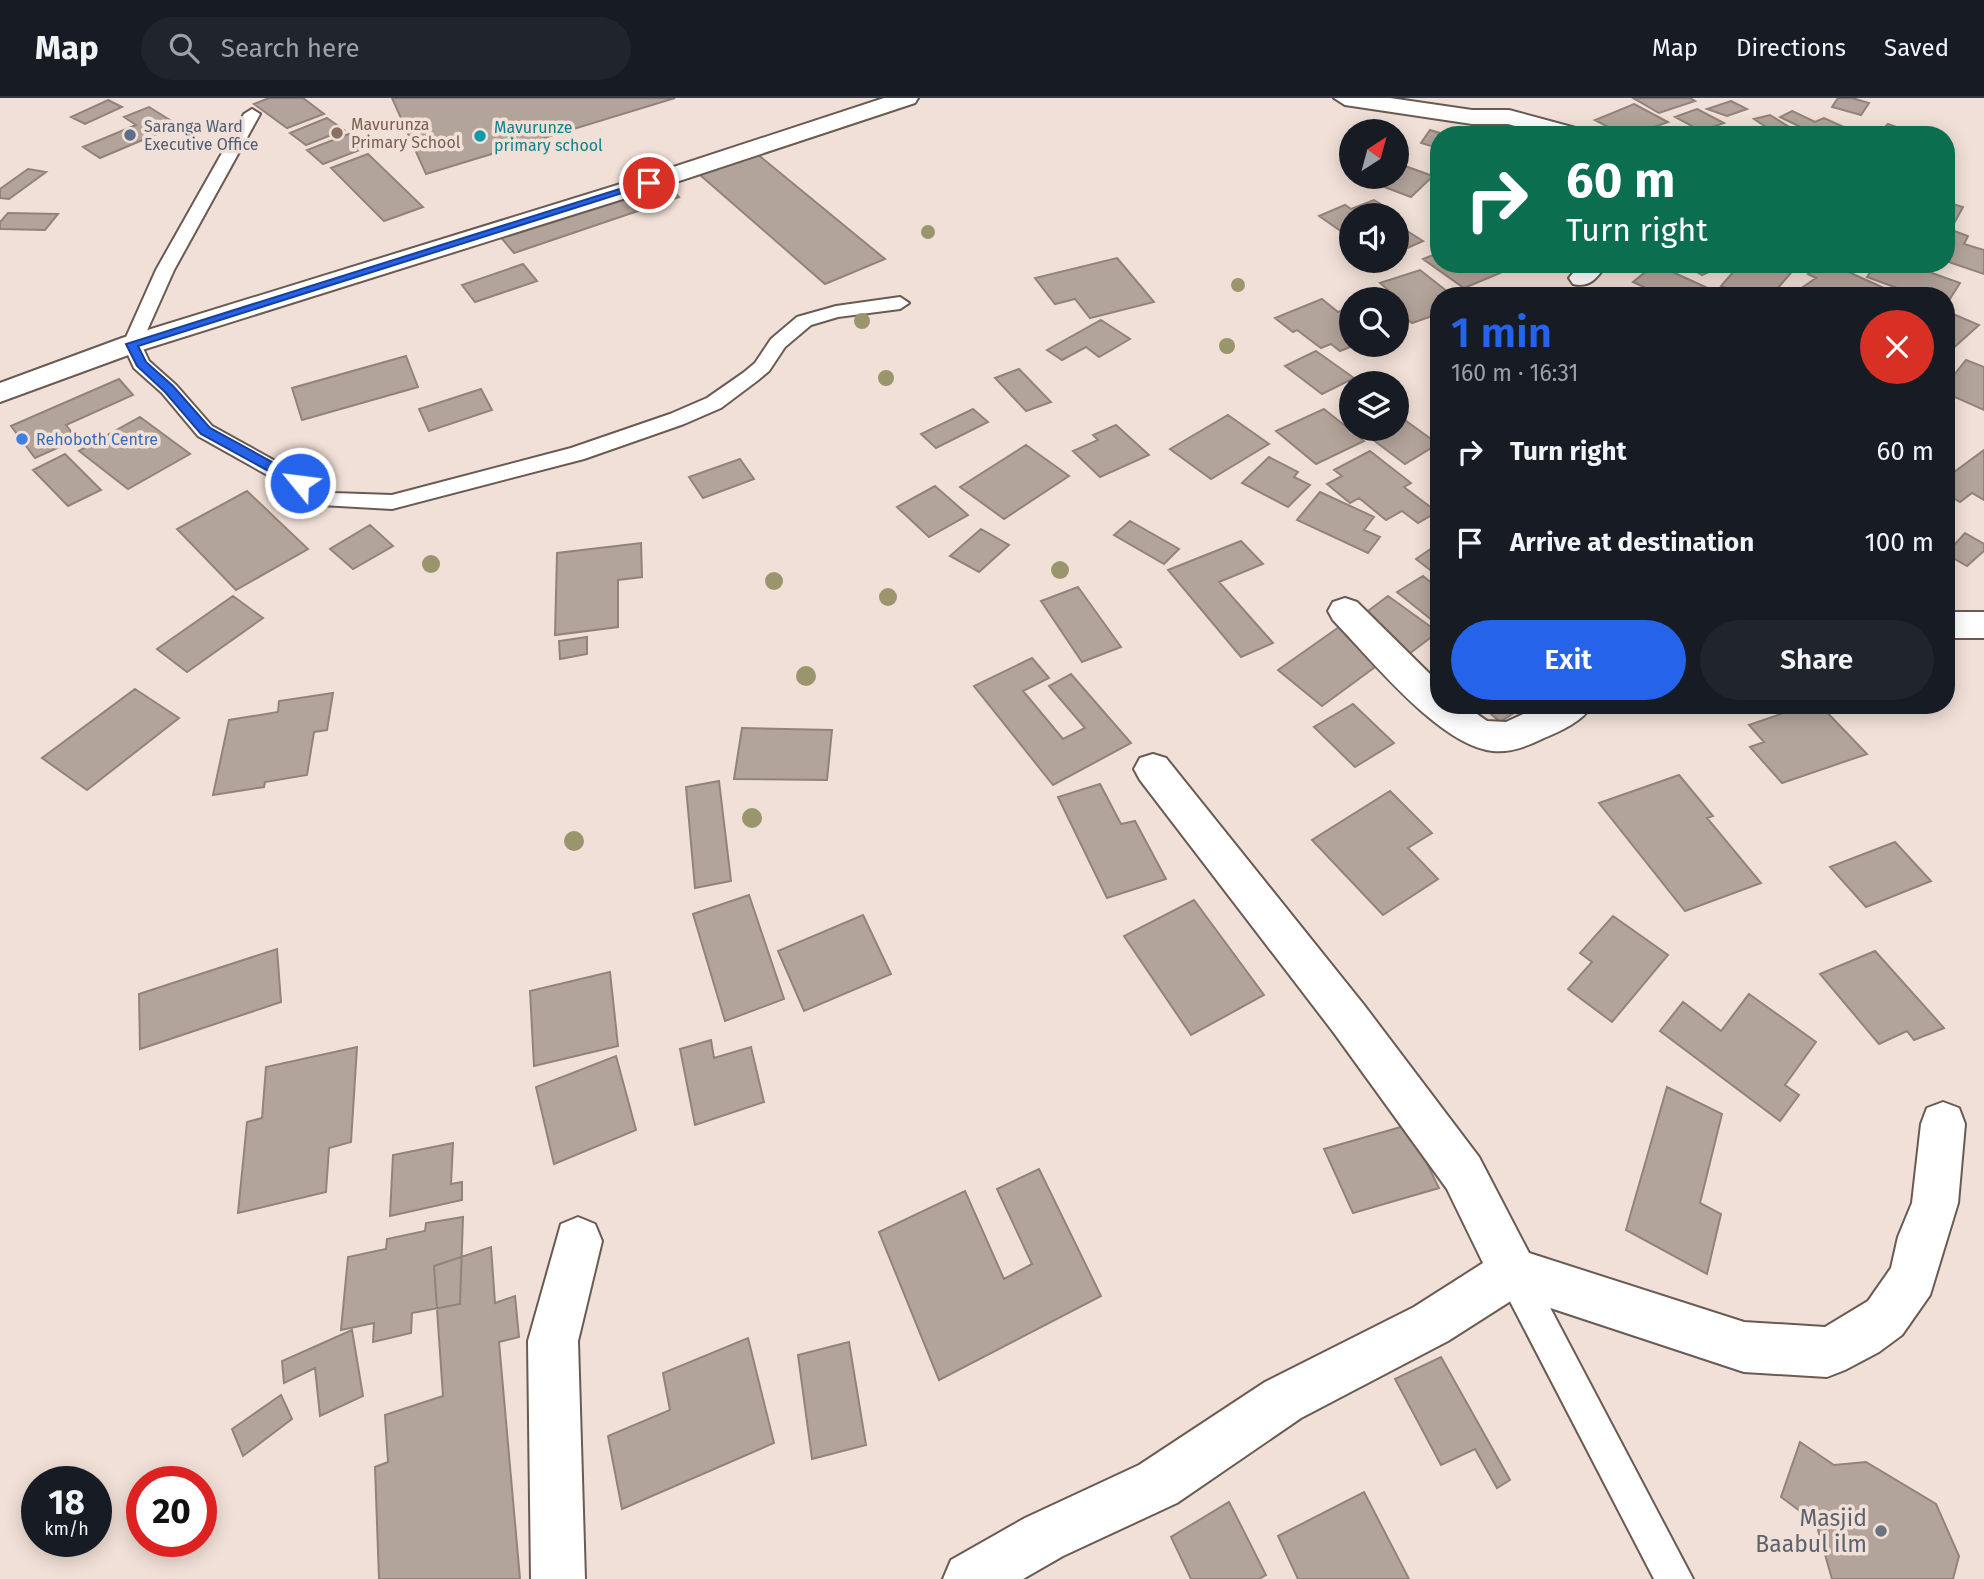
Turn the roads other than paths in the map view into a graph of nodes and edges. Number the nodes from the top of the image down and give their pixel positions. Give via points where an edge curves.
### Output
1 (907, 98) edge
2 (1345, 98) edge
3 (252, 114) dead end
4 (1542, 126) edge
5 (900, 303) dead end
6 (132, 344) junction
7 (0, 393) edge
8 (1345, 611) dead end
9 (1955, 625) edge
10 (1984, 625) edge
11 (1430, 695) edge
12 (1452, 714) edge
13 (1557, 714) edge
14 (1153, 769) dead end
15 (1943, 1124) dead end
16 (578, 1241) dead end
17 (1513, 1272) junction
18 (558, 1579) edge
19 (970, 1579) edge
20 (1674, 1579) edge

1 - 6 street
2 - 4 street via 1472,117 1509,117
3 - 6 lane via 164,270
5 - 6 lane via 804,321 750,377 715,403 677,419 577,454 393,502 329,500 205,431 141,364
6 - 7 street
8 - 11 street
9 - 10 street
12 - 13 street via 1479,736 1498,740
14 - 17 street via 1464,1173
15 - 17 street via 1935,1203 1913,1278 1885,1318 1827,1352 1744,1347
16 - 18 street via 553,1341
17 - 19 street via 1431,1324 1283,1400 1158,1484 1044,1537
17 - 20 lane

